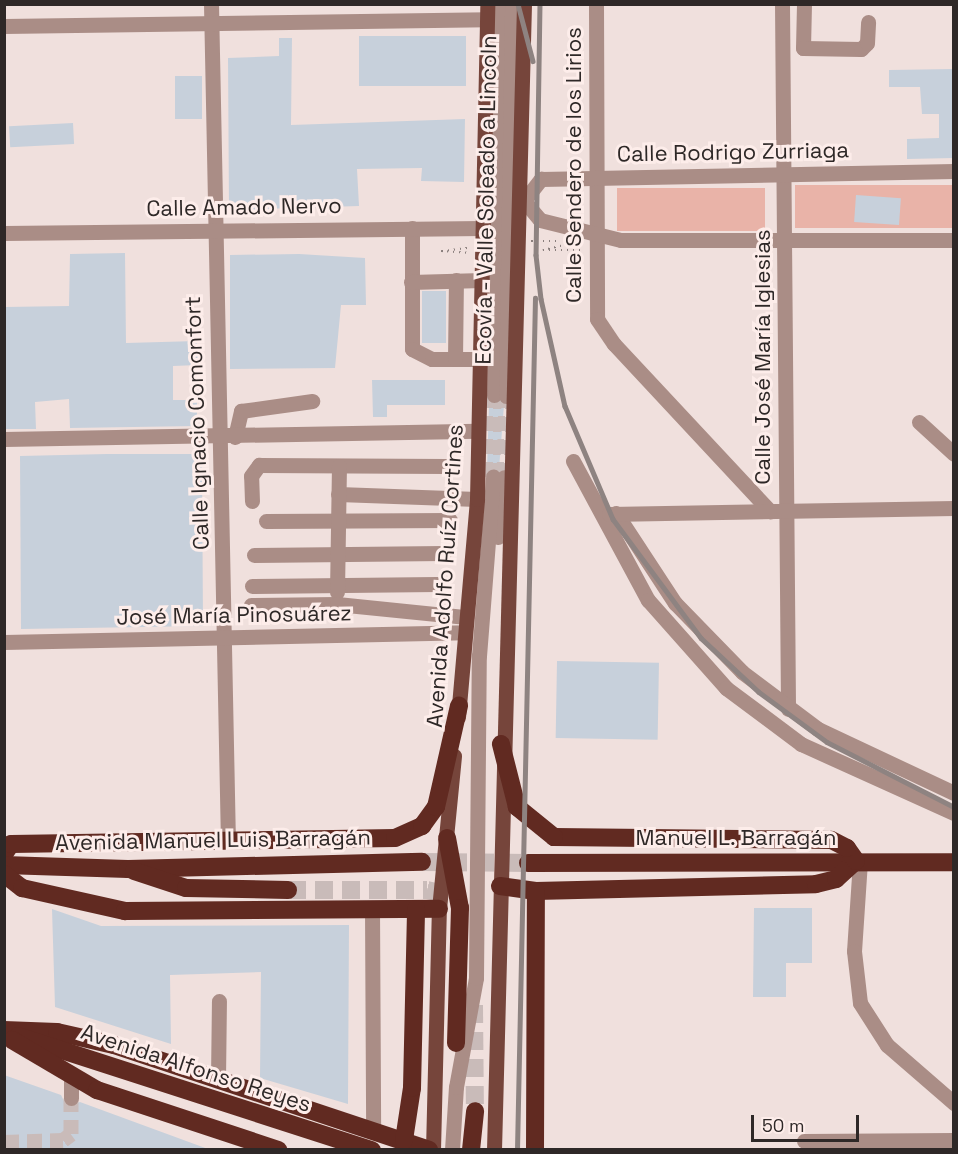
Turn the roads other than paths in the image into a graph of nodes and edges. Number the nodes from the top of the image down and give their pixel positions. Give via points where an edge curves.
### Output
1 (212, 4) edge
2 (500, 4) edge
3 (512, 4) edge
4 (524, 4) edge
5 (596, 4) edge
6 (782, 4) edge
7 (804, 4) edge
8 (487, 12) edge
9 (212, 21) junction
10 (868, 22) dead end
11 (4, 26) edge
12 (782, 47) junction
13 (803, 48) junction
14 (954, 171) edge
15 (783, 172) junction
16 (596, 178) junction
17 (506, 213) junction
18 (412, 228) junction
19 (214, 229) junction
20 (4, 233) edge
21 (596, 233) junction
22 (954, 240) edge
23 (785, 242) junction
24 (456, 280) junction
25 (482, 280) junction
26 (411, 282) junction
27 (455, 359) junction
28 (480, 359) junction
29 (500, 396) tunnel mouth
30 (312, 401) dead end
31 (919, 422) dead end
32 (478, 431) junction
33 (235, 437) junction
34 (219, 438) junction
35 (4, 439) edge
36 (954, 454) edge
37 (573, 461) dead end
38 (339, 466) junction
39 (446, 466) dead end
40 (498, 477) tunnel mouth
41 (338, 494) junction
42 (477, 499) junction
43 (252, 501) dead end
44 (954, 508) edge
45 (770, 511) junction
46 (786, 511) junction
47 (616, 513) junction
48 (598, 515) junction
49 (450, 520) dead end
50 (266, 521) dead end
51 (337, 522) junction
52 (444, 553) dead end
53 (337, 554) junction
54 (254, 555) dead end
55 (336, 583) junction
56 (437, 584) dead end
57 (252, 586) dead end
58 (337, 604) junction
59 (251, 605) dead end
60 (465, 625) junction
61 (226, 638) junction
62 (4, 642) edge
63 (483, 657) junction
64 (459, 706) junction
65 (788, 709) junction
66 (501, 744) junction
67 (954, 793) edge
68 (954, 813) edge
69 (447, 838) junction
70 (228, 841) junction
71 (4, 854) edge
72 (950, 859) edge
73 (858, 861) junction
74 (422, 862) tunnel mouth
75 (528, 863) tunnel mouth
76 (4, 865) edge
77 (128, 869) junction
78 (4, 874) edge
79 (500, 886) junction
80 (288, 890) tunnel mouth
81 (536, 891) junction
82 (372, 908) junction
83 (416, 909) junction
84 (439, 909) junction
85 (219, 1001) dead end
86 (4, 1032) edge
87 (456, 1043) dead end
88 (70, 1077) junction
89 (218, 1079) junction
90 (71, 1098) tunnel mouth
91 (954, 1102) edge
92 (475, 1111) tunnel mouth
93 (373, 1130) junction
94 (404, 1140) junction
95 (954, 1140) edge
96 (804, 1142) dead end
97 (278, 1149) edge
98 (372, 1149) edge
99 (431, 1149) edge
100 (452, 1149) edge
101 (460, 1149) edge
102 (471, 1149) edge
103 (494, 1149) edge
104 (535, 1149) edge

1 - 9 street, Calle Ignacio Comonfort
2 - 17 street
3 - 17 street, Ecovía - Valle Soleado a Lincoln
4 - 17 main road, Avenida Adolfo Ruíz Cortines
5 - 16 street, Calle Sendero de los Lirios
6 - 12 street, Calle José María Iglesias
7 - 13 street
8 - 9 street
8 - 17 main road, Avenida Adolfo Ruíz Cortines
9 - 11 street
9 - 19 street, Calle Ignacio Comonfort
10 - 13 street via 867,43 861,49
12 - 13 street
12 - 15 street, Calle José María Iglesias
14 - 15 street, Calle Rodrigo Zurriaga
15 - 16 street, Calle Rodrigo Zurriaga
15 - 23 street, Calle José María Iglesias
16 - 17 street, Calle Rodrigo Zurriaga via 541,179
16 - 21 street, Calle Sendero de los Lirios
17 - 18 street, Calle Amado Nervo
17 - 21 street
17 - 25 main road, Avenida Adolfo Ruíz Cortines via 482,254
17 - 29 street, Ecovía - Valle Soleado a Lincoln
17 - 66 main road, Avenida Adolfo Ruíz Cortines
18 - 19 street, Calle Amado Nervo
18 - 26 street
19 - 20 street, Calle Amado Nervo
19 - 34 street, Calle Ignacio Comonfort
21 - 23 street via 634,241
21 - 45 street, Calle Sendero de los Lirios via 594,306 604,332
22 - 23 street
23 - 46 street, Calle José María Iglesias
24 - 25 street
24 - 26 street
24 - 27 street
25 - 28 main road, Avenida Adolfo Ruíz Cortines
26 - 27 street via 412,349 424,357
27 - 28 street
28 - 32 main road, Avenida Adolfo Ruíz Cortines
30 - 33 street via 241,411
31 - 36 street
32 - 33 street
32 - 42 main road, Avenida Adolfo Ruíz Cortines
33 - 34 street
34 - 35 street
34 - 61 street, Calle Ignacio Comonfort
37 - 48 street
38 - 39 street
38 - 41 street
38 - 43 street via 259,465 251,476
40 - 63 street
41 - 42 street
41 - 51 street
42 - 60 main road, Avenida Adolfo Ruíz Cortines
44 - 46 street
45 - 46 street
45 - 47 street
46 - 65 street, Calle José María Iglesias
47 - 48 street
47 - 65 street via 659,582 699,630
48 - 68 street via 648,600 726,688 801,744
49 - 51 street
50 - 51 street
51 - 53 street
52 - 53 street
53 - 54 street
53 - 55 street
55 - 56 street
55 - 57 street
55 - 58 street
58 - 59 street
58 - 60 street
60 - 61 street, José María Pinosuárez
60 - 64 main road, Avenida Adolfo Ruíz Cortines
61 - 62 street, José María Pinosuárez
61 - 70 street, Calle Ignacio Comonfort
63 - 100 street via 476,978 456,1087
63 - 101 street via 482,979 464,1081
64 - 69 main road, Avenida Adolfo Ruíz Cortines
64 - 70 highway via 448,736 442,789 422,826 385,839
65 - 67 street via 872,758
66 - 73 highway via 517,807 554,837 831,840 848,848
66 - 79 main road, Avenida Adolfo Ruíz Cortines
69 - 84 main road, Avenida Adolfo Ruíz Cortines
69 - 87 highway via 460,908
70 - 71 highway via 11,844
72 - 73 highway, Manuel L. Barragán
73 - 75 highway, Manuel L. Barragán
73 - 81 highway via 836,879 816,884
73 - 91 street via 854,951 860,1003 887,1045
74 - 77 highway, Avenida Manuel Luis Barragán
76 - 77 highway, Avenida Manuel Luis Barragán
77 - 80 highway via 186,888
78 - 82 highway via 22,888 125,911
79 - 81 highway
79 - 103 main road, Avenida Adolfo Ruíz Cortines
81 - 104 highway
82 - 83 highway
82 - 93 street
83 - 84 highway
83 - 94 highway via 412,1088
84 - 99 main road, Avenida Adolfo Ruíz Cortines
85 - 89 street
86 - 88 highway
86 - 89 highway via 81,1036
86 - 98 highway, Avenida Alfonso Reyes
88 - 90 street
88 - 97 highway
89 - 93 highway
92 - 102 highway
93 - 94 highway
94 - 99 highway
95 - 96 street

